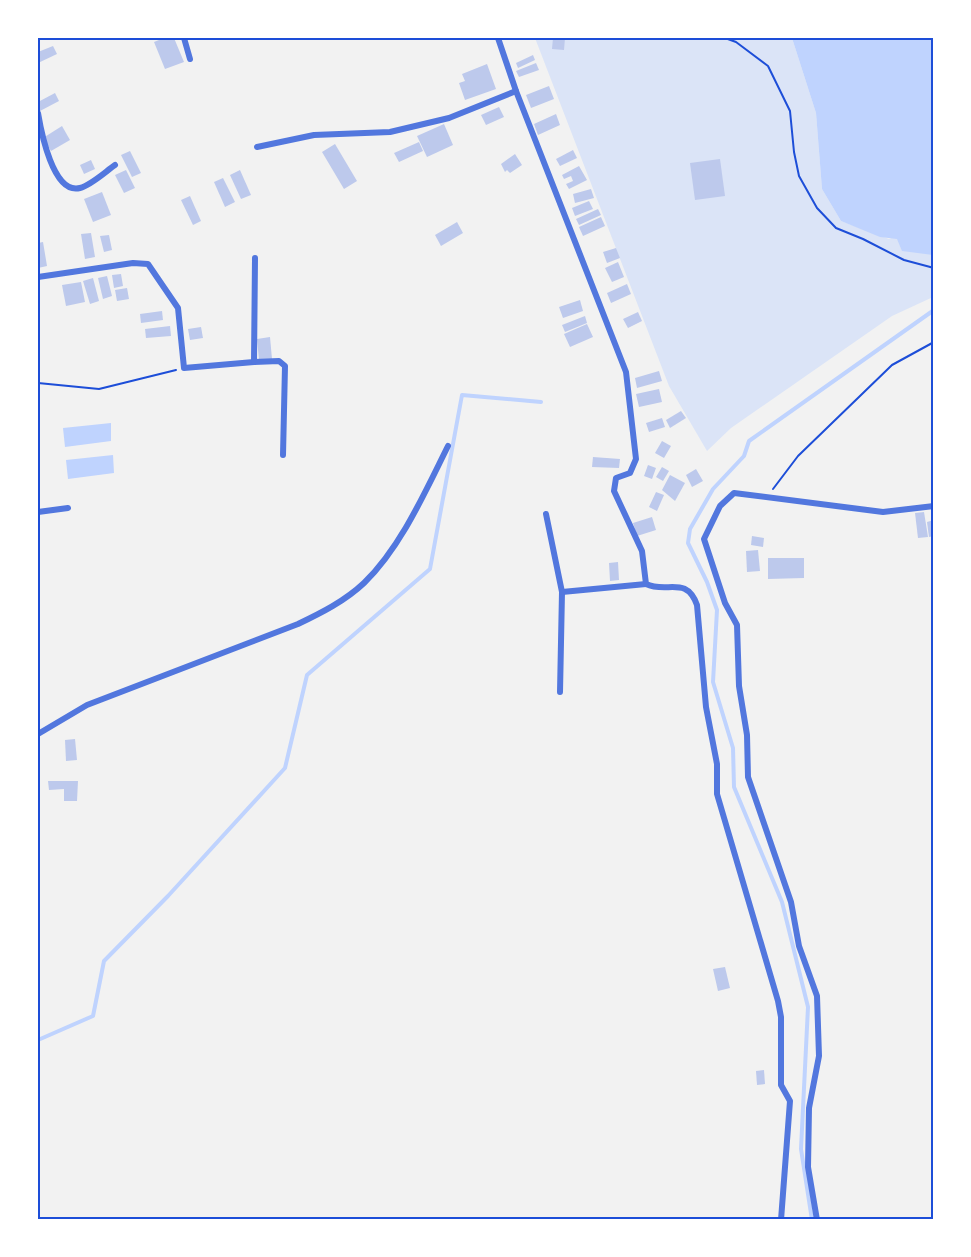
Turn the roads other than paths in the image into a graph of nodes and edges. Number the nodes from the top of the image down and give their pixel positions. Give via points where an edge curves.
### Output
1 (184, 38) edge
2 (498, 38) edge
3 (190, 59) dead end
4 (516, 91) junction
5 (38, 113) edge
6 (257, 147) dead end
7 (115, 165) dead end
8 (255, 258) dead end
9 (38, 277) edge
10 (254, 362) junction
11 (448, 446) dead end
12 (283, 455) dead end
13 (933, 506) edge
14 (68, 508) dead end
15 (38, 512) edge
16 (546, 514) dead end
17 (646, 584) junction
18 (562, 592) junction
19 (560, 692) dead end
20 (38, 734) edge
21 (781, 1220) edge
22 (817, 1220) edge

1 - 3 street
2 - 4 street
4 - 6 street via 449,118 390,132 314,135
4 - 17 street via 626,372 636,459 630,473 616,478 614,490 639,541
5 - 7 street via 45,150 62,183 69,188 80,188
8 - 10 street
9 - 10 street via 148,264 178,308 184,368
10 - 12 street via 279,361 285,366
11 - 20 street via 410,524 364,582 330,608 87,705
13 - 22 street via 883,512 734,493 720,506 704,539 725,603 737,625 738,686 747,735 748,777 791,902 802,955 817,996 819,1056 809,1108 808,1167
14 - 15 street
16 - 18 street
17 - 18 street
17 - 21 street via 686,589 697,605 706,707 717,764 717,794 781,1017 781,1085 790,1101
18 - 19 street

